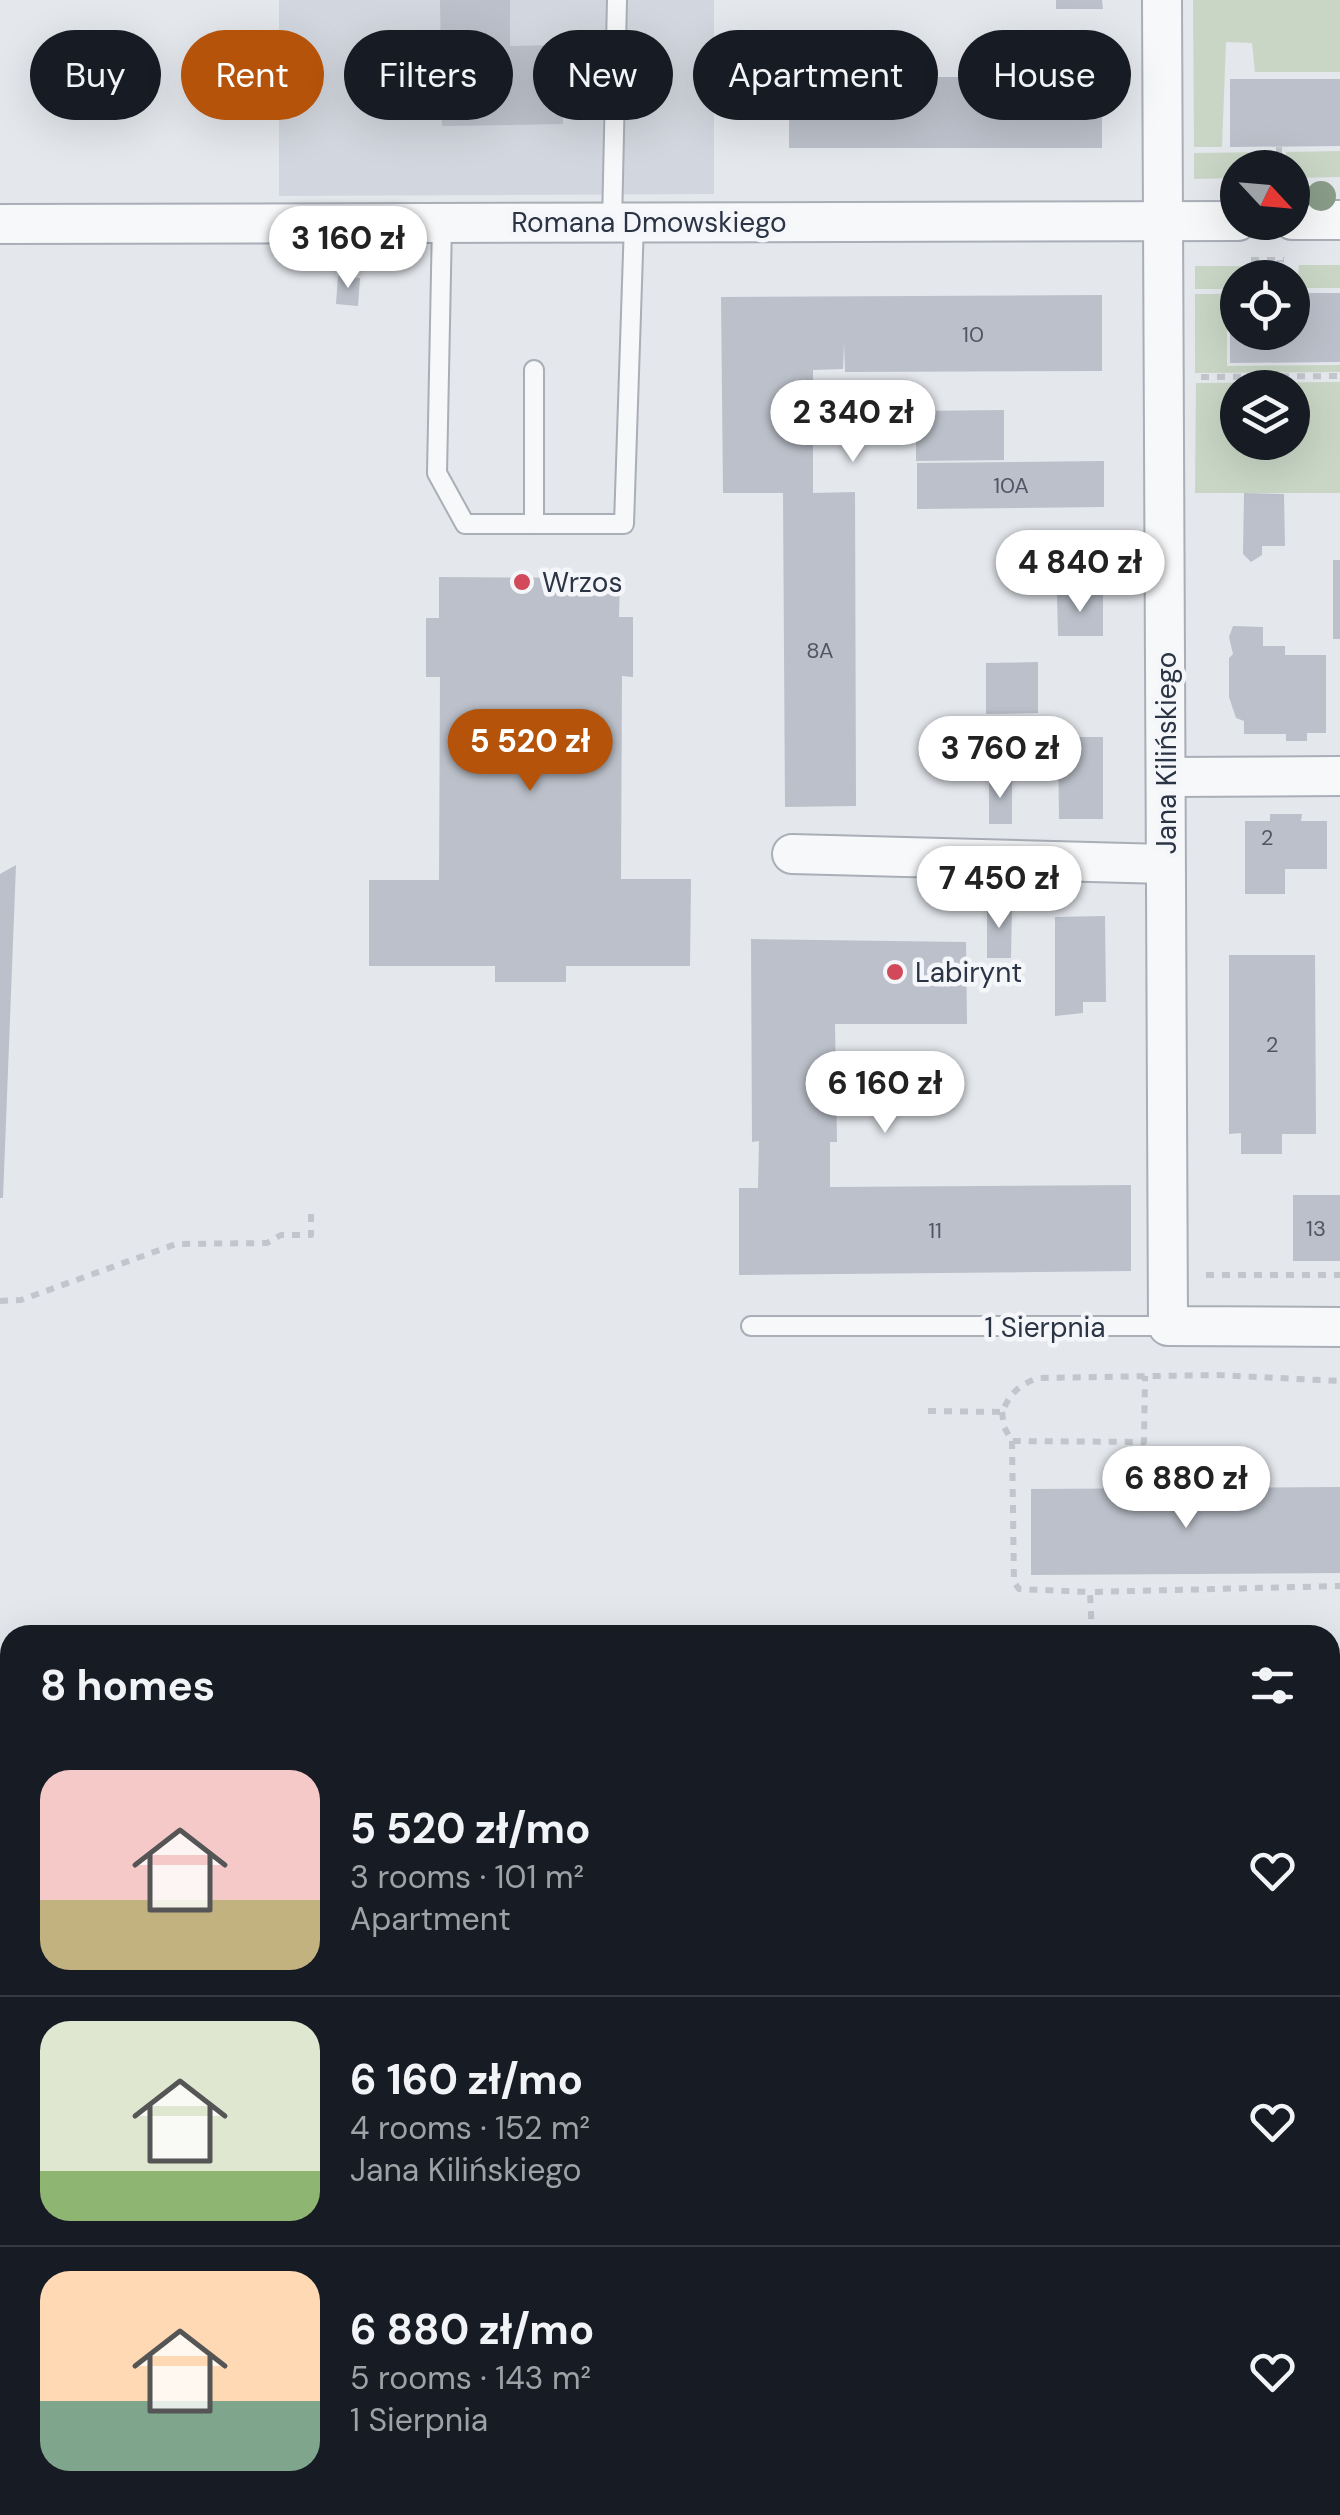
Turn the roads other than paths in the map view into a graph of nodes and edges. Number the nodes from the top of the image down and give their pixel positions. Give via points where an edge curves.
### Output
1 (617, 0) edge
2 (1162, 0) edge
3 (1310, 220) edge
4 (1340, 220) edge
5 (1165, 221) junction
6 (1220, 221) edge
7 (442, 223) junction
8 (623, 223) junction
9 (0, 224) edge
10 (534, 370) dead end
11 (534, 524) junction
12 (1166, 776) junction
13 (1340, 776) edge
14 (792, 854) dead end
15 (1165, 864) junction
16 (751, 1326) dead end
17 (1168, 1326) junction
18 (1340, 1327) edge

1 - 8 lane
2 - 5 street, Jana Kilińskiego
3 - 4 street
5 - 6 street, Romana Dmowskiego
5 - 8 street, Romana Dmowskiego
5 - 12 street, Jana Kilińskiego
7 - 8 street, Romana Dmowskiego
7 - 9 street, Romana Dmowskiego
7 - 11 lane via 436,473 465,524
8 - 11 lane via 624,524
10 - 11 lane
12 - 13 street
12 - 15 street, Jana Kilińskiego
14 - 15 street
15 - 17 street, Jana Kilińskiego
16 - 17 lane, 1 Sierpnia
17 - 18 street, 1 Sierpnia

